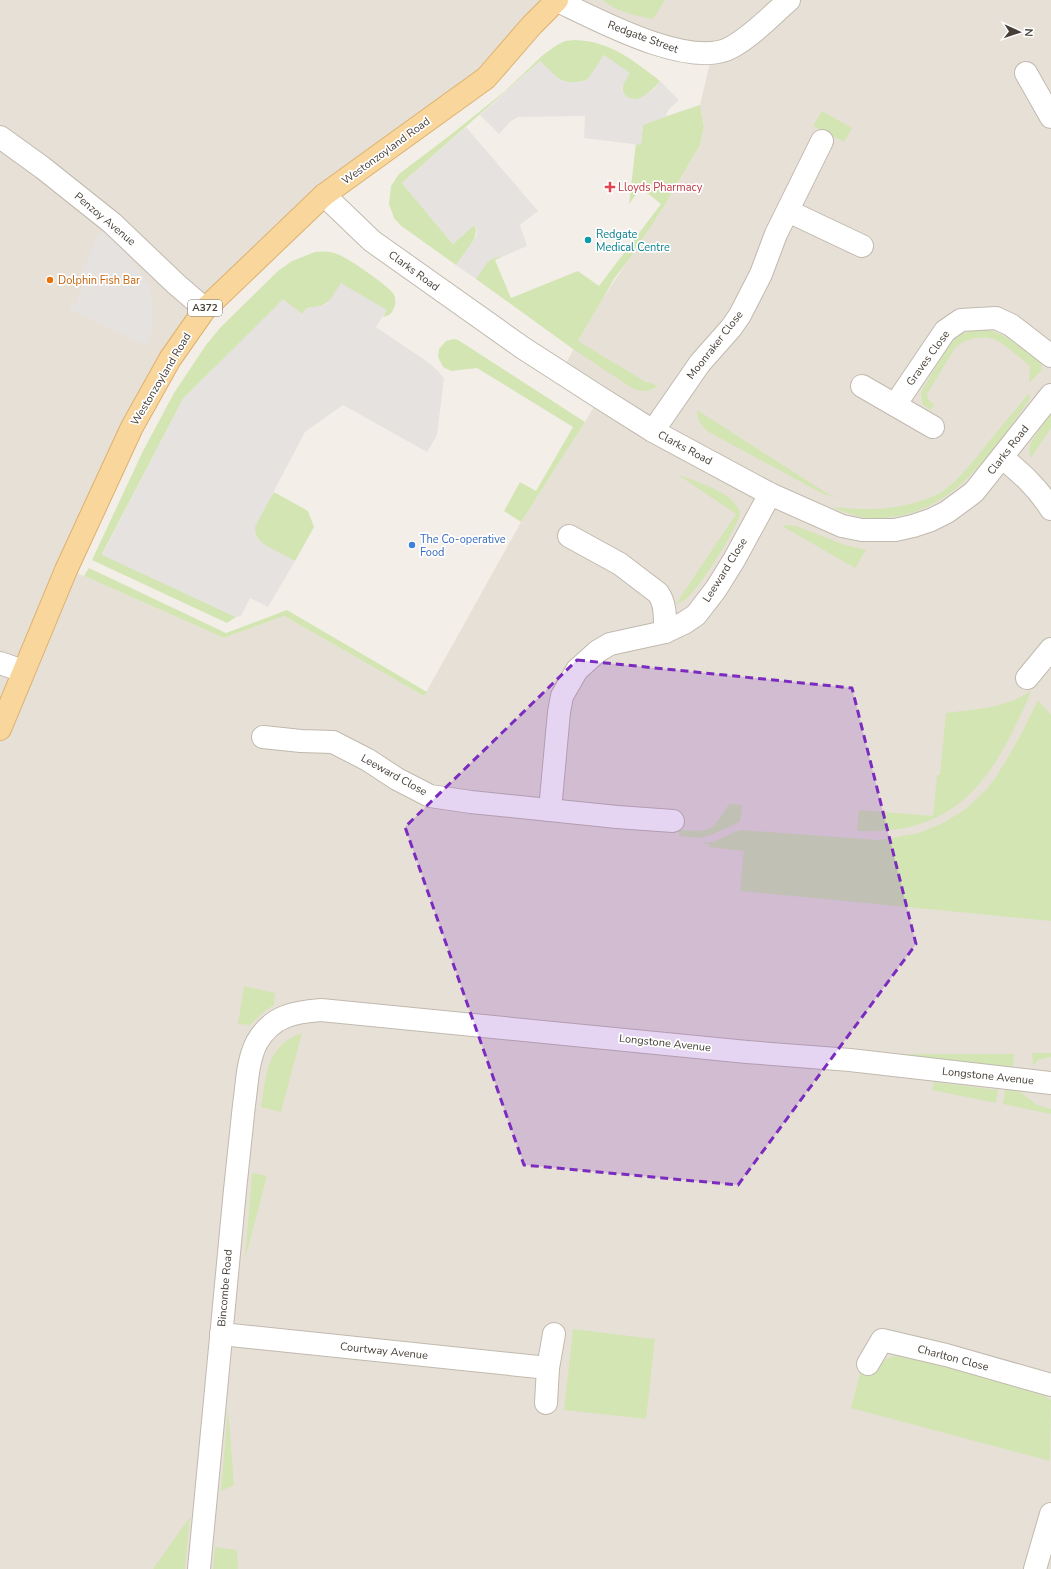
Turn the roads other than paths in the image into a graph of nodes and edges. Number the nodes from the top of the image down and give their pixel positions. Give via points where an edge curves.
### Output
1 (557, 0) edge
2 (788, 0) edge
3 (1026, 73) dead end
4 (1048, 103) edge
5 (0, 137) edge
6 (822, 141) dead end
7 (324, 196) junction
8 (788, 211) junction
9 (862, 246) dead end
10 (205, 309) junction
11 (1051, 356) edge
12 (862, 386) dead end
13 (1051, 395) edge
14 (895, 405) junction
15 (933, 427) dead end
16 (653, 431) junction
17 (1002, 457) junction
18 (770, 494) junction
19 (1051, 509) edge
20 (569, 536) dead end
21 (665, 632) junction
22 (1051, 649) edge
23 (0, 663) edge
24 (23, 671) junction
25 (1027, 678) dead end
26 (0, 729) edge
27 (263, 737) dead end
28 (550, 810) junction
29 (673, 821) dead end
30 (280, 1018) joint
31 (1051, 1082) edge
32 (221, 1334) junction
33 (554, 1334) dead end
34 (868, 1364) dead end
35 (548, 1368) junction
36 (1051, 1385) edge
37 (546, 1403) dead end
38 (1051, 1514) edge
39 (199, 1569) edge
40 (1035, 1569) edge

1 - 2 street, Redgate Street via 630,35 698,54 712,54 731,48
1 - 7 main road, Westonzoyland Road / A372 via 486,78
3 - 4 street
5 - 10 street, Penzoy Avenue via 112,223
6 - 8 street, Moonraker Close
7 - 10 main road, Westonzoyland Road / A372
7 - 16 street, Clarks Road via 372,241 450,298
8 - 9 street
8 - 16 street, Moonraker Close via 773,240 752,295 740,315 700,363
10 - 24 main road, Westonzoyland Road / A372 via 170,360 132,427
11 - 14 street, Graves Close via 1011,325 996,318 961,320 944,331
12 - 14 street
13 - 17 street, Clarks Road
14 - 15 street
16 - 18 street, Clarks Road
17 - 18 street, Clarks Road via 974,492 947,512 931,520 895,530 862,530 842,526
17 - 19 street via 1028,478
18 - 21 street, Leeward Close via 734,560 705,604 696,615
20 - 21 street via 620,564 658,593 664,607
21 - 28 street, Leeward Close via 622,641 598,651 581,665 569,682 562,696 559,712
22 - 25 street
23 - 24 street
24 - 26 main road, Westonzoyland Road / A372
27 - 28 street, Leeward Close via 333,742 430,796
28 - 29 street, Leeward Close
30 - 31 street, Longstone Avenue via 300,1011 321,1010 850,1060
30 - 32 street, Bincombe Road via 257,1042 251,1058 237,1164
32 - 35 street, Courtway Avenue
32 - 39 street, Bincombe Road
33 - 35 street
34 - 36 street, Charlton Close via 882,1340
35 - 37 street
38 - 40 street

